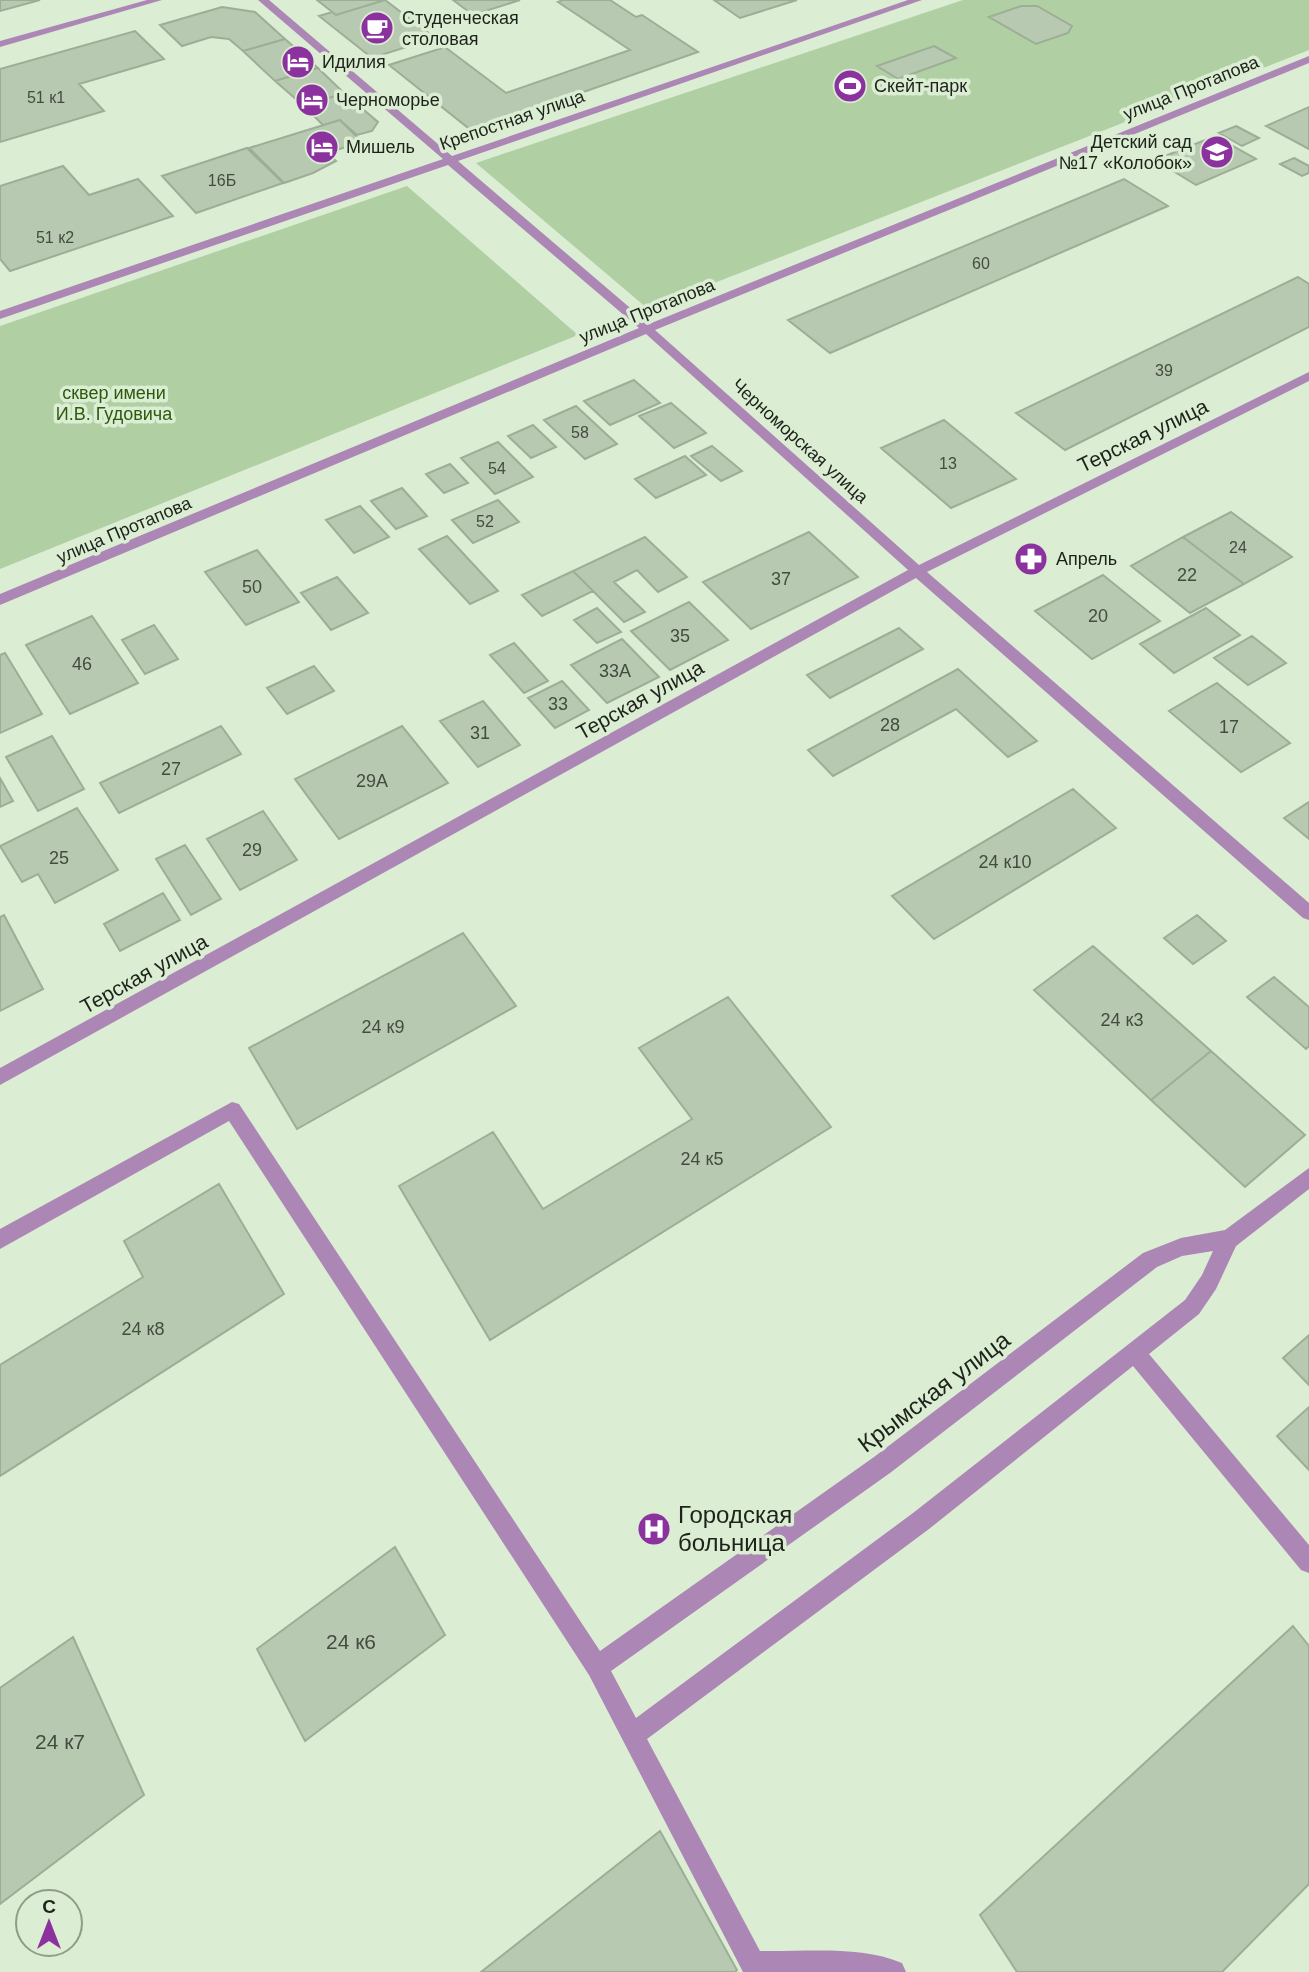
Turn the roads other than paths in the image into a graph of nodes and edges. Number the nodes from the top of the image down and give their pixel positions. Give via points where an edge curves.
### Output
1 (157, 0) edge
2 (263, 0) edge
3 (917, 0) edge
4 (0, 44) edge
5 (1309, 59) edge
6 (449, 160) junction
7 (0, 314) edge
8 (648, 331) junction
9 (1309, 376) edge
10 (918, 571) junction
11 (0, 600) edge
12 (1309, 913) edge
13 (0, 1077) edge
14 (1309, 1177) edge
15 (1229, 1239) junction
16 (0, 1240) edge
17 (1134, 1351) junction
18 (1309, 1562) edge
19 (597, 1667) junction
20 (634, 1734) junction
21 (755, 1968) edge
22 (893, 1972) edge

1 - 4 street
2 - 6 street, Черноморская улица
3 - 6 street, Крепостная улица
5 - 8 street, улица Протапова
6 - 7 street, Крепостная улица
6 - 8 street, Черноморская улица
8 - 10 street, Черноморская улица
8 - 11 street, улица Протапова
9 - 10 street, Терская улица
10 - 12 street, Черноморская улица
10 - 13 street, Терская улица
14 - 15 street, Крымская улица
15 - 17 street via 1192,1307
15 - 19 street, Крымская улица via 1181,1247 1150,1260 882,1465
16 - 19 street via 232,1110
17 - 18 street
17 - 20 street via 921,1521
19 - 20 street
20 - 21 street
21 - 22 street via 855,1966

